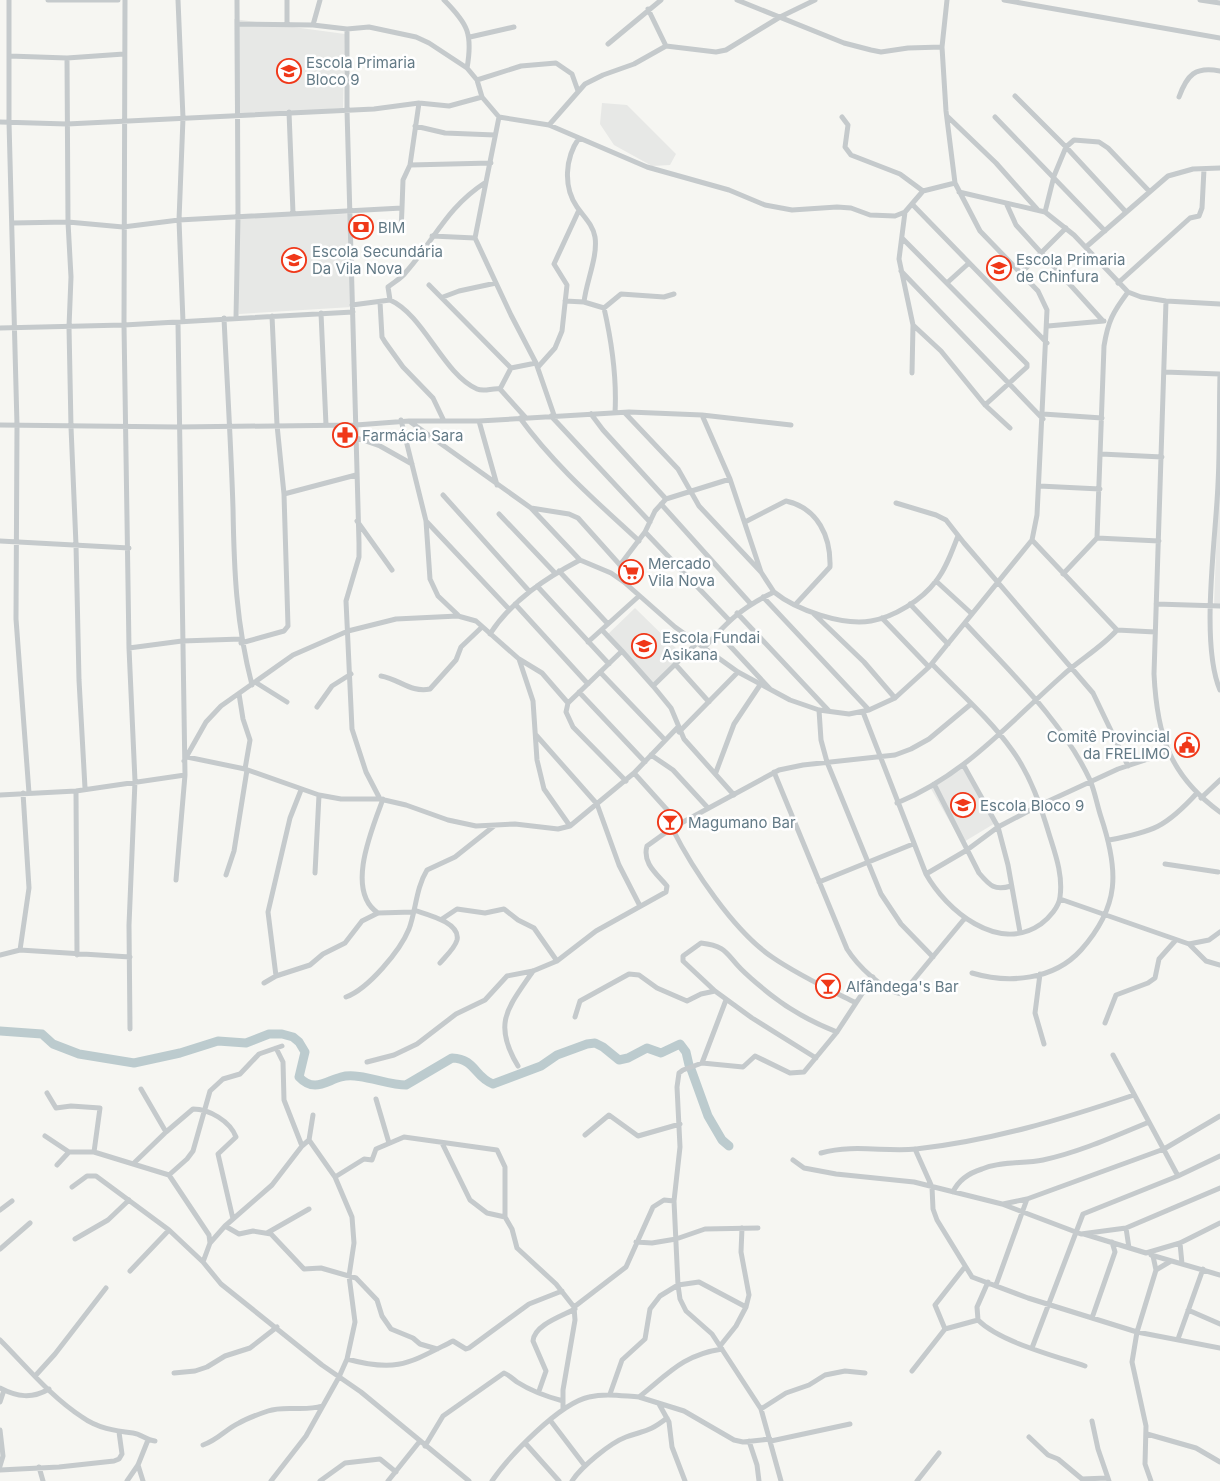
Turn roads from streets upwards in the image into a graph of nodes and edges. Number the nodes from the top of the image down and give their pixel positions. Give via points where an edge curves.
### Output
1 (10, 0) edge
2 (48, 0) edge
3 (118, 0) edge
4 (125, 0) edge
5 (178, 0) edge
6 (237, 0) edge
7 (287, 0) edge
8 (320, 0) edge
9 (444, 0) edge
10 (661, 0) edge
11 (736, 0) edge
12 (815, 0) edge
13 (947, 0) edge
14 (1004, 0) edge
15 (1200, 0) edge
16 (1220, 3) edge
17 (648, 9) junction
18 (780, 17) junction
19 (237, 24) junction
20 (287, 24) junction
21 (313, 25) junction
22 (514, 27) dead end
23 (347, 29) junction
24 (470, 37) junction
25 (1220, 38) edge
26 (608, 44) dead end
27 (666, 46) junction
28 (942, 47) junction
29 (124, 54) junction
30 (9, 56) junction
31 (67, 58) junction
32 (467, 68) junction
33 (1220, 71) edge
34 (477, 80) junction
35 (578, 91) junction
36 (1015, 96) dead end
37 (482, 97) junction
38 (1179, 97) dead end
39 (419, 104) junction
40 (347, 110) junction
41 (289, 112) junction
42 (499, 116) junction
43 (947, 116) junction
44 (237, 117) junction
45 (842, 117) dead end
46 (995, 117) dead end
47 (183, 118) junction
48 (125, 120) junction
49 (0, 122) edge
50 (9, 122) junction
51 (66, 124) junction
52 (549, 125) junction
53 (416, 126) junction
54 (495, 135) junction
55 (579, 138) junction
56 (1066, 147) junction
57 (491, 163) junction
58 (410, 164) junction
59 (1220, 168) edge
60 (1204, 169) junction
61 (1054, 176) junction
62 (486, 182) junction
63 (955, 183) junction
64 (923, 191) junction
65 (1150, 191) junction
66 (959, 192) junction
67 (912, 204) junction
68 (1007, 205) junction
69 (402, 208) junction
70 (1037, 209) junction
71 (579, 210) junction
72 (351, 211) junction
73 (905, 212) junction
74 (1045, 212) junction
75 (1126, 212) junction
76 (293, 213) junction
77 (238, 217) junction
78 (179, 220) junction
79 (68, 222) junction
80 (12, 223) junction
81 (123, 227) junction
82 (1066, 228) junction
83 (401, 231) dead end
84 (1104, 231) junction
85 (432, 236) junction
86 (475, 238) junction
87 (902, 238) junction
88 (1086, 247) junction
89 (1042, 253) junction
90 (969, 263) junction
91 (901, 271) junction
92 (1021, 273) junction
93 (948, 282) junction
94 (496, 283) junction
95 (1118, 283) junction
96 (428, 285) dead end
97 (1128, 292) junction
98 (674, 294) dead end
99 (443, 297) junction
100 (390, 300) junction
101 (565, 301) junction
102 (1166, 301) junction
103 (380, 302) junction
104 (584, 302) junction
105 (352, 304) junction
106 (1220, 304) edge
107 (604, 308) junction
108 (353, 312) junction
109 (321, 313) junction
110 (272, 316) junction
111 (224, 318) junction
112 (236, 318) junction
113 (1106, 321) junction
114 (181, 322) junction
115 (913, 325) junction
116 (124, 326) junction
117 (1048, 326) junction
118 (14, 327) junction
119 (0, 328) edge
120 (69, 328) junction
121 (1047, 343) junction
122 (537, 365) junction
123 (511, 368) junction
124 (1164, 372) junction
125 (912, 373) dead end
126 (1220, 374) edge
127 (1009, 384) junction
128 (500, 389) junction
129 (986, 405) junction
130 (615, 413) junction
131 (625, 413) junction
132 (591, 414) junction
133 (702, 415) junction
134 (553, 416) junction
135 (1043, 417) junction
136 (523, 418) junction
137 (1102, 418) junction
138 (400, 420) junction
139 (409, 421) junction
140 (444, 421) junction
141 (479, 421) junction
142 (0, 425) edge
143 (16, 425) junction
144 (277, 425) junction
145 (326, 425) junction
146 (356, 425) junction
147 (791, 425) dead end
148 (228, 426) junction
149 (126, 427) junction
150 (178, 427) junction
151 (71, 428) junction
152 (1010, 428) dead end
153 (357, 438) junction
154 (1101, 454) junction
155 (1162, 457) junction
156 (412, 464) junction
157 (356, 475) junction
158 (730, 479) junction
159 (497, 485) junction
160 (1039, 486) junction
161 (1100, 489) junction
162 (690, 490) junction
163 (284, 494) junction
164 (443, 495) dead end
165 (663, 501) junction
166 (896, 502) dead end
167 (531, 508) junction
168 (499, 514) dead end
169 (356, 521) junction
170 (426, 521) junction
171 (650, 522) junction
172 (746, 522) junction
173 (645, 532) junction
174 (958, 536) junction
175 (1097, 538) junction
176 (1032, 540) junction
177 (0, 541) edge
178 (639, 541) junction
179 (1158, 541) junction
180 (17, 542) junction
181 (76, 545) junction
182 (129, 548) junction
183 (580, 560) junction
184 (620, 565) junction
185 (392, 570) dead end
186 (557, 572) junction
187 (761, 572) junction
188 (1063, 574) junction
189 (936, 581) junction
190 (999, 581) junction
191 (624, 582) junction
192 (537, 586) junction
193 (529, 591) junction
194 (774, 592) junction
195 (640, 596) junction
196 (763, 597) junction
197 (750, 603) junction
198 (515, 604) junction
199 (910, 604) junction
200 (1156, 604) junction
201 (794, 605) junction
202 (1211, 606) junction
203 (1220, 606) edge
204 (509, 609) junction
205 (737, 613) junction
206 (814, 614) junction
207 (972, 614) junction
208 (458, 616) junction
209 (882, 618) junction
210 (729, 620) junction
211 (965, 623) junction
212 (608, 624) junction
213 (482, 627) junction
214 (602, 630) junction
215 (1117, 630) junction
216 (348, 631) junction
217 (1155, 632) junction
218 (718, 633) junction
219 (490, 634) junction
220 (182, 641) junction
221 (241, 641) junction
222 (588, 642) junction
223 (697, 643) junction
224 (948, 644) junction
225 (129, 648) junction
226 (704, 648) junction
227 (622, 652) junction
228 (519, 659) junction
229 (608, 664) junction
230 (674, 664) junction
231 (930, 665) junction
232 (1072, 667) junction
233 (600, 672) junction
234 (738, 672) junction
235 (350, 674) junction
236 (381, 676) dead end
237 (254, 683) junction
238 (588, 684) junction
239 (760, 685) junction
240 (653, 686) junction
241 (1220, 690) edge
242 (579, 692) junction
243 (772, 692) junction
244 (239, 694) junction
245 (895, 698) junction
246 (1036, 700) junction
247 (287, 702) dead end
248 (709, 702) junction
249 (568, 703) junction
250 (971, 704) junction
251 (317, 707) dead end
252 (819, 710) junction
253 (830, 712) junction
254 (866, 712) junction
255 (678, 730) junction
256 (535, 734) junction
257 (999, 734) junction
258 (665, 740) junction
259 (1169, 752) junction
260 (651, 755) junction
261 (880, 757) junction
262 (186, 759) junction
263 (645, 762) junction
264 (827, 762) junction
265 (964, 766) junction
266 (1128, 766) junction
267 (246, 769) junction
268 (716, 772) junction
269 (774, 772) junction
270 (634, 773) junction
271 (185, 775) junction
272 (1220, 780) edge
273 (135, 781) junction
274 (626, 781) junction
275 (1090, 782) junction
276 (934, 784) junction
277 (85, 788) junction
278 (301, 790) junction
279 (76, 791) junction
280 (26, 793) junction
281 (1196, 794) junction
282 (0, 795) edge
283 (319, 795) junction
284 (734, 795) junction
285 (1201, 798) junction
286 (381, 799) junction
287 (897, 802) junction
288 (597, 804) junction
289 (1040, 805) junction
290 (708, 808) junction
291 (1220, 812) edge
292 (679, 823) junction
293 (494, 826) junction
294 (570, 826) junction
295 (998, 827) junction
296 (672, 828) junction
297 (1109, 840) junction
298 (913, 844) junction
299 (967, 850) junction
300 (868, 863) junction
301 (1165, 864) dead end
302 (1219, 871) edge
303 (315, 872) dead end
304 (226, 874) dead end
305 (926, 874) junction
306 (176, 880) dead end
307 (819, 882) junction
308 (1011, 886) junction
309 (1060, 899) junction
310 (640, 906) junction
311 (413, 911) junction
312 (378, 913) junction
313 (1106, 914) junction
314 (965, 918) junction
315 (442, 920) junction
316 (1020, 932) junction
317 (1220, 932) edge
318 (1175, 941) junction
319 (1189, 944) junction
320 (20, 950) junction
321 (0, 955) edge
322 (77, 955) junction
323 (130, 957) junction
324 (933, 957) junction
325 (558, 961) junction
326 (440, 963) dead end
327 (1220, 966) edge
328 (533, 971) junction
329 (972, 973) dead end
330 (1040, 974) junction
331 (276, 976) junction
332 (873, 977) junction
333 (264, 983) dead end
334 (715, 991) junction
335 (346, 998) dead end
336 (726, 1000) junction
337 (856, 1003) junction
338 (575, 1017) dead end
339 (1105, 1023) dead end
340 (130, 1029) dead end
341 (838, 1032) junction
342 (1044, 1044) dead end
343 (1112, 1055) dead end
344 (816, 1058) junction
345 (367, 1062) dead end
346 (702, 1063) junction
347 (518, 1066) dead end
348 (141, 1089) dead end
349 (47, 1093) dead end
350 (1134, 1095) junction
351 (376, 1099) dead end
352 (204, 1110) junction
353 (312, 1115) dead end
354 (1220, 1116) edge
355 (1149, 1122) junction
356 (680, 1124) junction
357 (166, 1132) junction
358 (586, 1135) dead end
359 (45, 1136) dead end
360 (309, 1140) junction
361 (388, 1143) junction
362 (442, 1143) junction
363 (302, 1146) junction
364 (915, 1149) junction
365 (1164, 1149) junction
366 (69, 1152) junction
367 (94, 1152) junction
368 (822, 1152) dead end
369 (1220, 1156) edge
370 (792, 1160) dead end
371 (134, 1163) junction
372 (57, 1165) dead end
373 (169, 1175) junction
374 (1178, 1176) junction
375 (335, 1177) junction
376 (72, 1187) dead end
377 (932, 1187) junction
378 (1220, 1188) edge
379 (953, 1192) junction
380 (1027, 1199) junction
381 (129, 1200) junction
382 (12, 1201) dead end
383 (674, 1201) junction
384 (1002, 1204) junction
385 (309, 1209) dead end
386 (0, 1210) edge
387 (1021, 1213) junction
388 (505, 1217) junction
389 (233, 1219) junction
390 (30, 1223) dead end
391 (1220, 1223) edge
392 (225, 1226) junction
393 (1214, 1226) junction
394 (742, 1228) junction
395 (758, 1228) dead end
396 (1126, 1228) junction
397 (1220, 1228) edge
398 (169, 1230) junction
399 (266, 1233) junction
400 (1079, 1233) junction
401 (75, 1239) dead end
402 (676, 1239) junction
403 (636, 1242) junction
404 (1112, 1242) junction
405 (210, 1243) junction
406 (1180, 1243) junction
407 (1126, 1247) junction
408 (0, 1249) edge
409 (1115, 1252) junction
410 (1146, 1253) junction
411 (1153, 1256) junction
412 (1171, 1261) junction
413 (203, 1262) junction
414 (1182, 1264) junction
415 (964, 1268) junction
416 (1202, 1269) junction
417 (1156, 1270) junction
418 (130, 1272) dead end
419 (1220, 1275) edge
420 (349, 1276) junction
421 (988, 1282) junction
422 (996, 1284) junction
423 (678, 1285) junction
424 (106, 1288) dead end
425 (562, 1291) junction
426 (1050, 1303) junction
427 (746, 1306) junction
428 (574, 1308) junction
429 (1188, 1310) junction
430 (1092, 1318) junction
431 (978, 1320) junction
432 (1220, 1324) edge
433 (277, 1327) junction
434 (945, 1329) junction
435 (1137, 1332) junction
436 (1178, 1339) junction
437 (0, 1340) edge
438 (721, 1347) junction
439 (1032, 1348) junction
440 (1220, 1348) edge
441 (437, 1349) junction
442 (347, 1359) junction
443 (1085, 1366) dead end
444 (174, 1372) dead end
445 (912, 1372) dead end
446 (865, 1373) dead end
447 (36, 1375) junction
448 (340, 1377) junction
449 (2, 1389) edge
450 (49, 1389) junction
451 (539, 1391) junction
452 (610, 1394) junction
453 (639, 1397) junction
454 (563, 1401) junction
455 (0, 1402) edge
456 (659, 1404) junction
457 (322, 1406) junction
458 (563, 1408) junction
459 (761, 1409) junction
460 (668, 1418) junction
461 (550, 1420) junction
462 (1092, 1420) dead end
463 (850, 1424) dead end
464 (0, 1430) edge
465 (119, 1432) junction
466 (1147, 1434) junction
467 (1029, 1437) dead end
468 (771, 1440) junction
469 (420, 1441) junction
470 (749, 1441) junction
471 (526, 1444) junction
472 (203, 1445) dead end
473 (425, 1446) junction
474 (939, 1453) dead end
475 (1220, 1462) edge
476 (138, 1465) junction
477 (0, 1466) edge
478 (586, 1466) junction
479 (39, 1467) junction
480 (0, 1470) edge
481 (396, 1472) junction
482 (1108, 1480) edge
483 (43, 1481) edge
484 (127, 1481) edge
485 (143, 1481) edge
486 (271, 1481) edge
487 (320, 1481) edge
488 (388, 1481) edge
489 (469, 1481) edge
490 (492, 1481) edge
491 (559, 1481) edge
492 (572, 1481) edge
493 (684, 1481) edge
494 (759, 1481) edge
495 (781, 1481) edge
496 (917, 1481) edge
497 (1151, 1481) edge

1 - 30 street
2 - 3 street
4 - 29 street
5 - 47 street
6 - 19 street
7 - 20 street
8 - 21 street
9 - 24 street via 464,22
10 - 17 street
11 - 18 street
12 - 18 street
13 - 28 street
14 - 25 street
15 - 16 street
17 - 26 street
17 - 27 street
18 - 27 street via 726,50 716,52
18 - 28 street via 844,43 881,52
19 - 20 street
19 - 44 street
20 - 21 street
21 - 23 street
22 - 24 street
23 - 32 street via 369,27 416,37
23 - 40 street
24 - 32 street
27 - 35 street via 634,64 585,84
28 - 43 street
29 - 31 street
29 - 48 street
30 - 31 street
30 - 50 street
31 - 51 street
32 - 34 street
33 - 38 street via 1200,70 1192,74 1185,81
34 - 35 street via 521,66 556,62 572,74
34 - 37 street
35 - 52 street
36 - 56 street
37 - 39 street via 449,106
37 - 42 street
39 - 40 street
39 - 53 street
40 - 41 street
40 - 72 street
41 - 44 street
41 - 76 street
42 - 52 street
42 - 54 street
43 - 63 street
43 - 70 street via 996,163
44 - 47 street
44 - 77 street
45 - 64 street via 848,125 845,147 851,155 900,174
46 - 61 street
47 - 48 street
47 - 78 street
48 - 51 street
48 - 81 street
49 - 50 street
50 - 51 street
50 - 80 street
51 - 79 street
52 - 55 street
53 - 54 street via 445,133
53 - 58 street
54 - 57 street
55 - 71 street via 570,152 567,168 571,195
55 - 73 street via 647,167 729,190 765,205 792,210 851,208 884,217
56 - 61 street
56 - 65 street via 1074,140 1099,142
56 - 75 street
57 - 58 street
57 - 62 street
58 - 69 street via 403,180
59 - 60 street
60 - 65 street via 1173,174
60 - 95 street via 1199,216 1190,218
61 - 74 street
61 - 84 street
62 - 85 street via 470,192
62 - 86 street
63 - 64 street
63 - 66 street
64 - 67 street
65 - 75 street
66 - 68 street
66 - 92 street via 980,231
67 - 73 street
67 - 90 street
68 - 70 street
68 - 89 street via 1016,225
69 - 72 street
69 - 83 street
70 - 74 street
71 - 101 street via 554,264 565,279
71 - 104 street via 596,238
72 - 76 street
72 - 105 street
73 - 87 street
74 - 82 street
75 - 84 street
76 - 77 street
77 - 78 street
77 - 112 street
78 - 81 street
78 - 114 street
79 - 80 street
79 - 81 street
79 - 120 street
80 - 118 street
81 - 116 street
82 - 88 street
82 - 89 street
84 - 88 street
85 - 86 street
85 - 100 street via 406,273 388,287
86 - 94 street
87 - 91 street
87 - 93 street
88 - 95 street
89 - 92 street
89 - 113 street
90 - 93 street
90 - 121 street
91 - 115 street
91 - 127 street
92 - 117 street via 1044,300
93 - 127 street via 1026,361 1027,367
94 - 99 street
94 - 122 street
95 - 97 street
96 - 99 street
97 - 102 street
97 - 113 street
98 - 107 street via 664,297 620,294
99 - 123 street
100 - 103 street
100 - 128 street via 402,307 470,385 480,390
101 - 104 street
101 - 122 street via 562,331 557,343
102 - 106 street
102 - 124 street
103 - 105 street
103 - 140 street via 382,337 403,367 433,398
104 - 107 street
105 - 108 street
107 - 130 street via 614,364
108 - 109 street
108 - 146 street
109 - 110 street
109 - 145 street
110 - 112 street
110 - 144 street
111 - 112 street
111 - 114 street
111 - 148 street
113 - 117 street
113 - 137 street
114 - 116 street
114 - 150 street
115 - 125 street
115 - 129 street via 941,351
116 - 120 street
116 - 149 street
117 - 121 street
118 - 119 street
118 - 120 street
118 - 143 street
120 - 151 street
121 - 135 street
122 - 123 street
122 - 134 street
123 - 128 street
124 - 126 street
124 - 155 street
126 - 202 street
127 - 129 street
127 - 135 street
128 - 136 street
129 - 152 street
130 - 131 street
130 - 132 street
131 - 133 street
131 - 162 street via 678,469
132 - 134 street
132 - 165 street
133 - 147 street
133 - 158 street
134 - 136 street
134 - 171 street
135 - 137 street
135 - 160 street
136 - 141 street
136 - 178 street via 541,446
137 - 154 street
138 - 139 street
138 - 146 street
138 - 156 street
139 - 140 street
139 - 159 street
140 - 141 street
141 - 159 street
142 - 143 street
143 - 151 street
143 - 180 street
144 - 145 street
144 - 148 street
144 - 163 street
145 - 146 street
146 - 153 street
148 - 150 street
148 - 221 street via 233,554
149 - 150 street
149 - 151 street
149 - 182 street
150 - 220 street
151 - 181 street
153 - 156 street via 380,446
153 - 157 street
154 - 155 street
154 - 161 street
155 - 179 street
156 - 170 street
157 - 163 street
157 - 169 street
158 - 162 street
158 - 172 street
159 - 167 street
160 - 161 street
160 - 176 street
161 - 175 street
162 - 165 street
162 - 187 street via 709,517
163 - 221 street via 287,629
164 - 193 street
165 - 171 street
165 - 197 street
166 - 174 street via 946,520
167 - 183 street
167 - 184 street via 578,518
168 - 186 street
169 - 185 street
169 - 216 street via 358,557 346,601
170 - 204 street
170 - 208 street via 430,579 434,590
171 - 173 street
172 - 187 street
172 - 201 street via 786,501 807,510 824,529 830,567
173 - 178 street
173 - 210 street
174 - 189 street
174 - 190 street
175 - 179 street
175 - 188 street
176 - 188 street
176 - 190 street
177 - 180 street
178 - 184 street
179 - 200 street
180 - 181 street
180 - 280 street via 16,619
181 - 182 street
181 - 277 street via 78,680
182 - 225 street
183 - 186 street
183 - 191 street via 612,573
184 - 191 street
186 - 192 street
186 - 212 street
187 - 194 street
188 - 215 street
189 - 199 street
189 - 207 street
190 - 207 street
190 - 232 street
191 - 195 street
192 - 193 street
192 - 222 street
193 - 198 street
194 - 196 street
194 - 201 street
195 - 212 street
195 - 223 street
196 - 197 street
196 - 254 street
197 - 205 street
198 - 204 street
198 - 238 street
199 - 209 street
199 - 224 street
200 - 202 street
200 - 217 street
201 - 206 street
202 - 203 street
202 - 241 street via 1212,661
204 - 219 street
205 - 210 street
205 - 253 street
206 - 209 street via 852,622
206 - 245 street via 864,662
207 - 211 street
208 - 213 street via 476,621
208 - 216 street via 396,619
209 - 231 street
210 - 218 street
211 - 224 street
211 - 246 street
212 - 214 street
213 - 219 street
213 - 236 street via 461,647 456,660 430,689 413,690 392,678
214 - 222 street
214 - 227 street
215 - 217 street
215 - 232 street
216 - 235 street
216 - 237 street via 293,655
217 - 259 street via 1156,709
218 - 226 street
218 - 243 street
219 - 228 street
220 - 221 street
220 - 225 street
220 - 262 street
221 - 237 street
222 - 229 street
223 - 226 street
223 - 230 street
224 - 231 street
225 - 273 street
226 - 234 street
227 - 229 street
227 - 240 street
228 - 249 street via 542,673
228 - 256 street via 532,696
229 - 233 street
230 - 240 street
230 - 248 street
231 - 245 street
231 - 250 street
232 - 246 street
232 - 266 street via 1101,706
233 - 238 street
233 - 258 street
234 - 239 street
234 - 248 street
235 - 251 street via 332,686
235 - 286 street via 352,729 366,772
237 - 244 street
237 - 247 street
238 - 242 street
239 - 243 street
239 - 268 street via 734,724
240 - 255 street via 671,708
242 - 249 street
242 - 263 street
243 - 252 street
244 - 262 street via 206,722
244 - 267 street via 250,740
245 - 254 street
246 - 257 street
246 - 275 street via 1062,734
248 - 255 street
249 - 274 street via 566,712 573,728
250 - 257 street
250 - 261 street via 923,743 895,755
252 - 253 street
252 - 264 street via 821,740
253 - 254 street
254 - 261 street
255 - 258 street
255 - 268 street
256 - 288 street
256 - 294 street via 536,760 544,789
257 - 265 street
257 - 289 street via 1024,769
258 - 260 street
259 - 266 street
259 - 281 street
260 - 263 street
260 - 290 street via 673,770
261 - 264 street
261 - 287 street
262 - 267 street
262 - 271 street
263 - 270 street
264 - 269 street
264 - 300 street
265 - 276 street
265 - 295 street
266 - 275 street
267 - 278 street
267 - 304 street via 234,851
268 - 284 street
269 - 284 street
269 - 307 street
270 - 274 street
270 - 292 street
271 - 273 street
271 - 306 street
272 - 285 street
273 - 277 street
273 - 323 street
274 - 288 street
275 - 289 street
275 - 297 street
276 - 287 street
276 - 299 street
277 - 279 street
278 - 283 street
278 - 331 street via 290,818 268,912
279 - 280 street
279 - 322 street
280 - 282 street
280 - 320 street via 29,888
281 - 285 street
281 - 297 street via 1168,822 1155,829
283 - 286 street via 341,799
283 - 303 street
284 - 290 street
285 - 291 street
286 - 293 street via 448,820
286 - 312 street via 368,844 363,879 366,902
287 - 298 street
288 - 294 street
288 - 310 street via 618,865
289 - 295 street
289 - 309 street via 1060,871
290 - 292 street
292 - 296 street
293 - 294 street via 515,824 558,830
293 - 311 street via 455,857 427,870
295 - 299 street
295 - 308 street
296 - 310 street via 646,849 650,867 668,889
296 - 337 street via 695,868 747,937 807,979
297 - 313 street via 1115,877
298 - 300 street
298 - 305 street
299 - 305 street
299 - 308 street via 979,874 990,886 1001,889
300 - 307 street
300 - 324 street via 888,908
301 - 302 street
305 - 314 street via 949,906
307 - 332 street via 847,949 856,964
308 - 316 street
309 - 313 street
309 - 316 street via 1043,922 1032,930
310 - 325 street via 596,931
311 - 312 street
311 - 315 street
311 - 335 street via 402,944 367,985
312 - 331 street via 362,921 345,943 310,965
313 - 318 street
313 - 330 street via 1072,960 1056,970
314 - 316 street via 989,931
314 - 324 street
315 - 325 street via 457,909 485,913 504,909 534,928
315 - 326 street via 453,929 457,940
317 - 319 street via 1209,940
318 - 319 street
318 - 339 street via 1159,959 1155,978 1116,995
319 - 327 street via 1206,962
320 - 321 street
320 - 322 street
322 - 323 street
323 - 340 street
324 - 332 street via 902,994
325 - 328 street
328 - 345 street via 507,976 485,1000 456,1014 417,1044 394,1055
328 - 347 street via 514,1000 504,1027 505,1043
329 - 330 street via 996,979
330 - 342 street via 1035,1013
331 - 333 street
332 - 337 street
334 - 336 street
334 - 338 street via 687,1001 657,988 639,975 629,974 580,1002
334 - 341 street via 682,958 698,944 705,943 727,952 772,996 816,1024
336 - 344 street
336 - 346 street
337 - 341 street
341 - 344 street
343 - 350 street
344 - 346 street via 809,1068 798,1074 790,1074 755,1056 743,1066
346 - 356 street via 680,1073
348 - 357 street
349 - 367 street via 56,1108 100,1108
350 - 355 street
350 - 364 street via 1021,1130
351 - 361 street
352 - 357 street via 193,1109
352 - 363 street via 210,1091 218,1082 240,1074 251,1060 279,1047 283,1062 284,1100
352 - 373 street via 190,1155
352 - 389 street via 222,1120 235,1135 235,1140 218,1154
353 - 360 street
354 - 365 street
355 - 365 street
355 - 379 street via 1045,1159 985,1167 961,1179
356 - 358 street via 638,1136 609,1115
356 - 383 street via 680,1167
357 - 371 street
359 - 366 street
360 - 363 street
360 - 375 street
361 - 362 street via 404,1137
361 - 375 street via 376,1149 371,1160 364,1159
362 - 388 street via 470,1200 487,1213
362 - 388 street via 497,1150 505,1166
363 - 389 street via 272,1185
364 - 368 street
364 - 377 street
365 - 374 street
365 - 380 street
366 - 367 street
366 - 372 street
367 - 371 street
369 - 374 street
370 - 377 street via 812,1170 898,1179
371 - 373 street
373 - 405 street via 203,1224
374 - 400 street via 1085,1212
375 - 420 street via 352,1217 354,1244
376 - 381 street via 92,1175
377 - 379 street
377 - 415 street via 932,1209
378 - 396 street
379 - 384 street
380 - 384 street
380 - 387 street
381 - 398 street
381 - 401 street via 108,1220
382 - 386 street
383 - 402 street
383 - 403 street via 664,1200 653,1207
384 - 387 street
385 - 399 street
387 - 400 street
387 - 422 street
388 - 425 street via 517,1248
389 - 392 street
390 - 408 street
391 - 393 street
392 - 399 street via 239,1234
392 - 405 street
393 - 397 street
393 - 406 street
394 - 395 street
394 - 402 street via 700,1230
394 - 427 street via 741,1252 749,1295
396 - 400 street
396 - 407 street
398 - 413 street
398 - 418 street
399 - 420 street via 275,1238 304,1269 321,1268
400 - 404 street
400 - 426 street
402 - 403 street
402 - 423 street
403 - 428 street via 626,1267
404 - 407 street
404 - 409 street
405 - 413 street
406 - 410 street
406 - 414 street
407 - 409 street
407 - 410 street
409 - 430 street
410 - 411 street
411 - 412 street
411 - 417 street
412 - 414 street
412 - 417 street
413 - 433 street via 221,1284
414 - 416 street
415 - 421 street via 972,1277
415 - 434 street via 935,1305
416 - 419 street
416 - 429 street
417 - 435 street
420 - 441 street via 362,1282 377,1300 391,1329
420 - 442 street via 355,1322
421 - 422 street
421 - 431 street via 977,1308
422 - 426 street via 1028,1298
423 - 427 street via 703,1283
423 - 438 street via 686,1311 712,1334
423 - 452 street via 653,1303 645,1339 622,1360
424 - 447 street
425 - 428 street
425 - 441 street via 529,1304 466,1349 455,1341
426 - 430 street
426 - 439 street
427 - 438 street
428 - 451 street via 541,1328 533,1337 546,1371
428 - 454 street
429 - 432 street
429 - 436 street
430 - 435 street
431 - 434 street
431 - 439 street via 986,1328
433 - 444 street via 250,1348 225,1356 207,1367
433 - 448 street
434 - 445 street
435 - 436 street
435 - 466 street via 1132,1362
436 - 440 street
437 - 447 street
438 - 453 street via 692,1356
438 - 459 street
439 - 443 street
441 - 442 street via 399,1365 379,1366
442 - 448 street
446 - 459 street via 845,1371 825,1375
447 - 450 street
448 - 457 street
448 - 469 street
449 - 450 street via 22,1397 32,1397
449 - 455 street
450 - 465 street via 82,1418
451 - 454 street via 542,1395
451 - 473 street via 504,1373 443,1416
452 - 453 street
452 - 458 street via 589,1397
453 - 456 street
454 - 458 street
456 - 460 street
456 - 470 street via 692,1415 734,1440
457 - 472 street via 267,1411 238,1423
457 - 486 street via 306,1436
458 - 461 street
459 - 468 street
460 - 478 street via 646,1432 614,1443
460 - 493 street via 672,1447
461 - 471 street
461 - 478 street
462 - 482 street
463 - 468 street
464 - 477 street via 3,1456
465 - 476 street via 152,1440
465 - 479 street via 122,1454 119,1459
466 - 475 street via 1189,1446
466 - 497 street via 1145,1464
467 - 482 street via 1082,1479
468 - 470 street
468 - 495 street
469 - 473 street
469 - 481 street
470 - 494 street via 758,1465
471 - 490 street
471 - 491 street
473 - 489 street
474 - 496 street
476 - 484 street
476 - 485 street
478 - 492 street
479 - 480 street
479 - 483 street
481 - 487 street via 380,1459 351,1461
481 - 488 street

